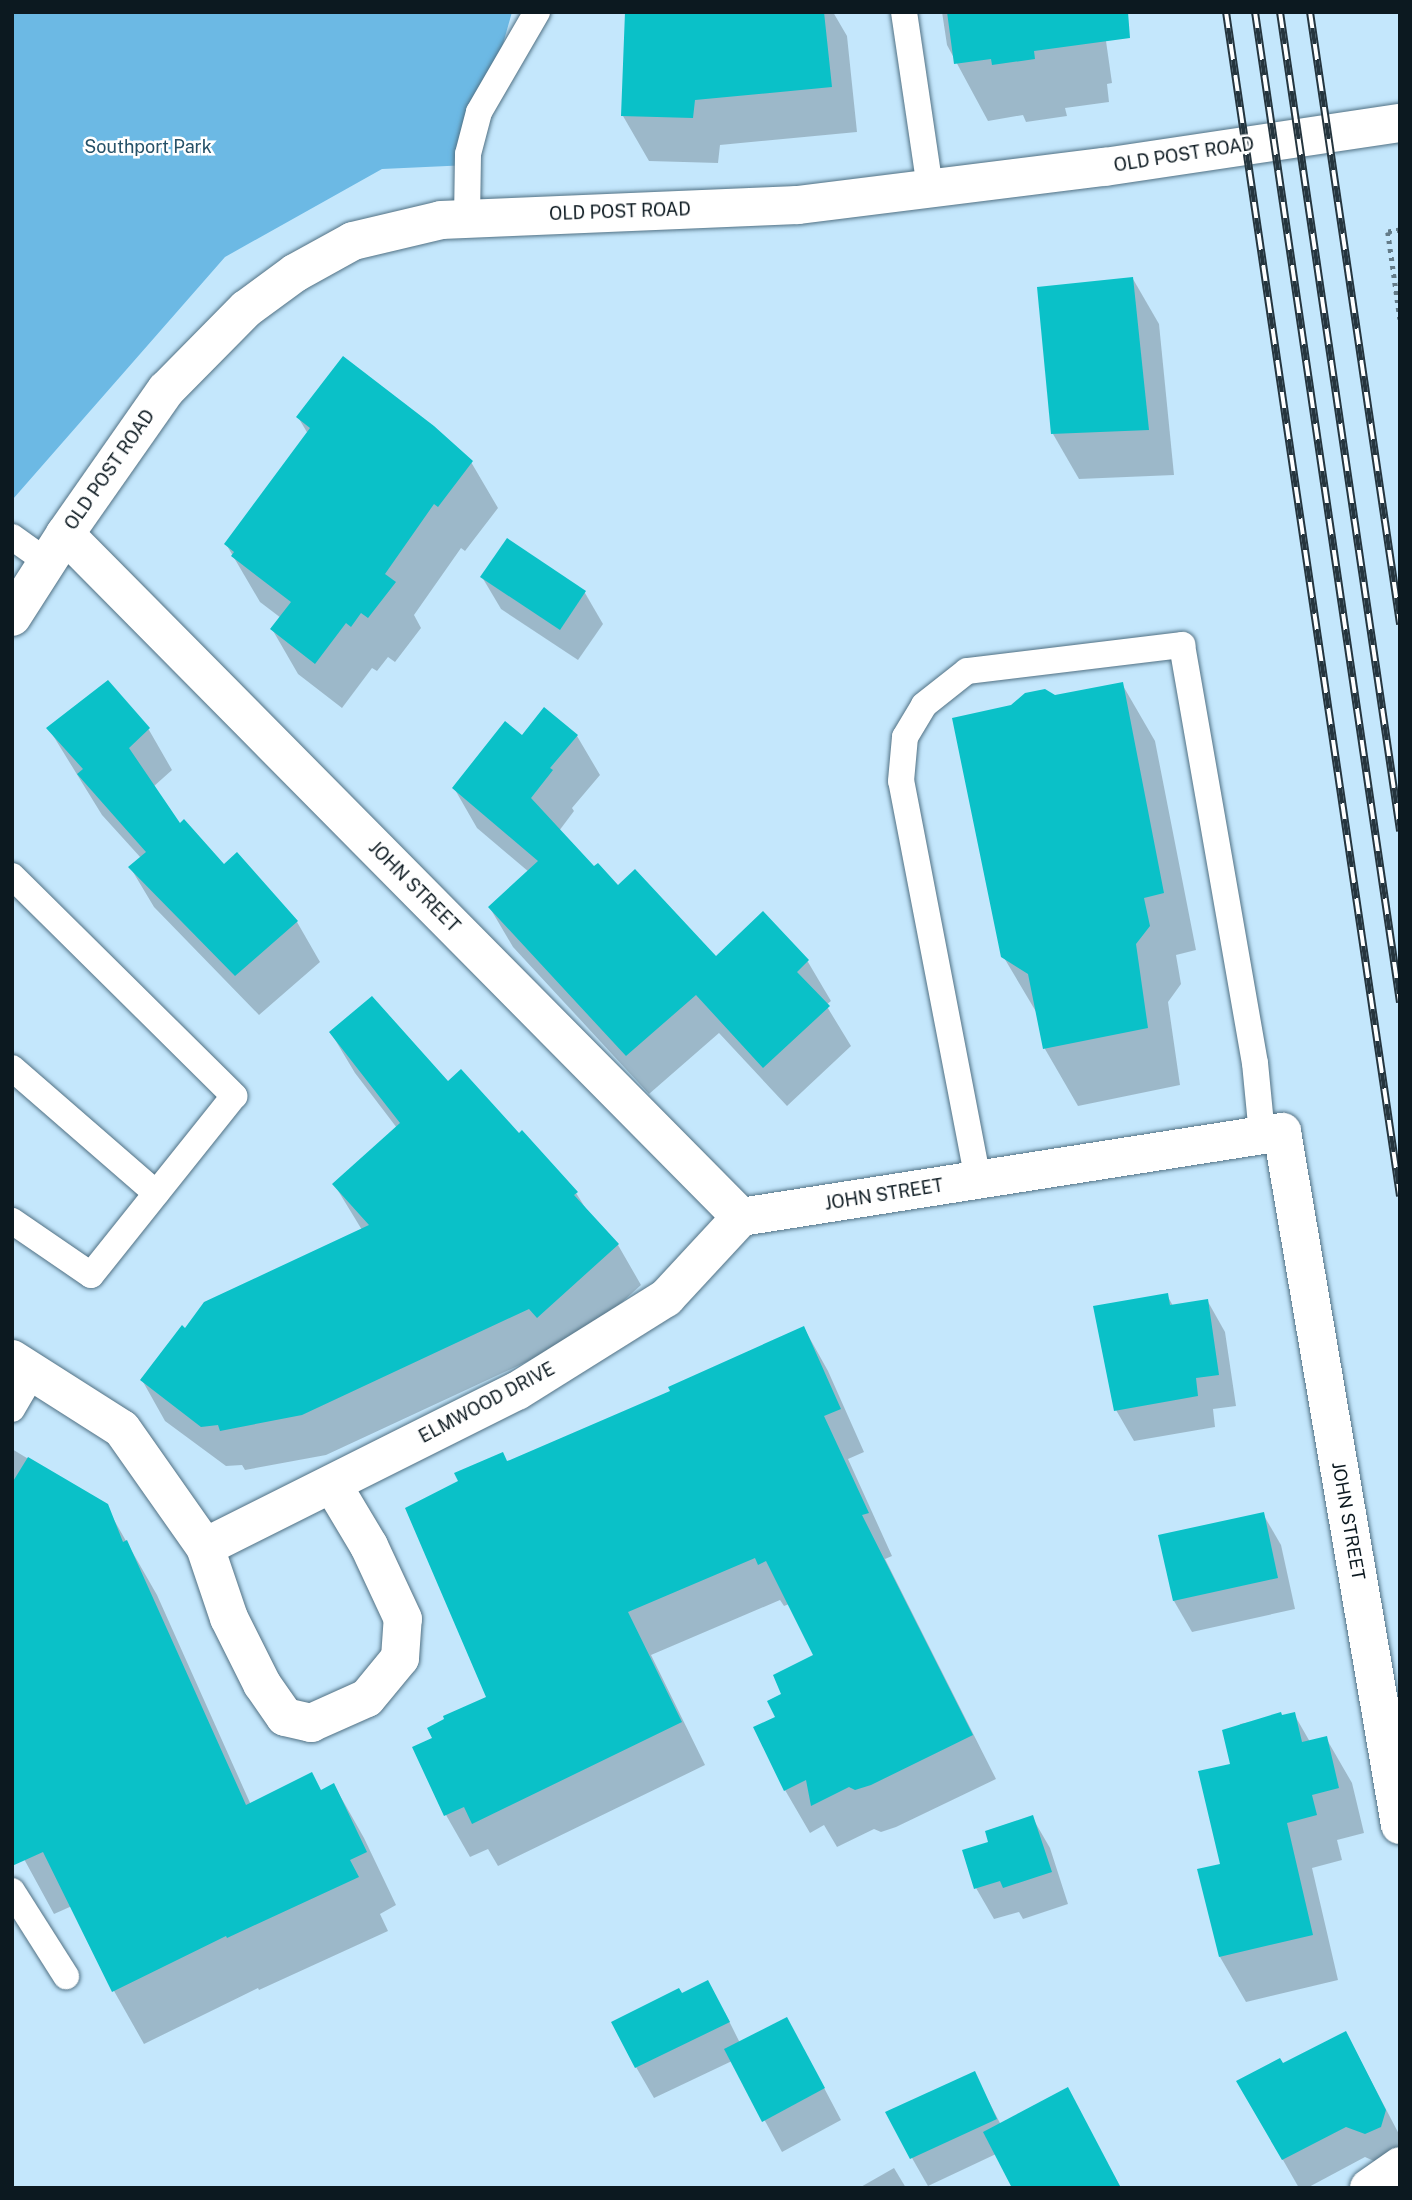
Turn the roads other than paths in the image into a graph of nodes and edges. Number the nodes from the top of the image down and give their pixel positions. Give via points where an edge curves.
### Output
1 (537, 12) edge
2 (904, 12) edge
3 (1400, 123) edge
4 (930, 188) junction
5 (467, 219) junction
6 (12, 537) edge
7 (56, 548) junction
8 (12, 618) edge
9 (12, 876) edge
10 (12, 1068) edge
11 (1262, 1135) junction
12 (978, 1180) junction
13 (156, 1193) junction
14 (741, 1217) junction
15 (12, 1222) edge
16 (23, 1366) edge
17 (12, 1409) edge
18 (332, 1484) junction
19 (205, 1547) junction
20 (1400, 1825) edge
21 (12, 1891) edge
22 (66, 1976) dead end
23 (1400, 2166) edge
24 (1369, 2188) edge

1 - 5 lane via 479,112 468,154
2 - 4 lane
3 - 4 street, OLD POST ROAD
4 - 5 street, OLD POST ROAD via 798,205
5 - 7 street, OLD POST ROAD via 440,220 352,241 295,273 246,309 166,390
6 - 7 lane
7 - 8 street, OLD POST ROAD
7 - 14 street, JOHN STREET
9 - 13 lane via 234,1096
10 - 13 lane
11 - 12 street, JOHN STREET
11 - 12 lane via 1255,1063 1182,645 967,671 924,705 905,737 901,781
11 - 20 street, JOHN STREET via 1282,1132
12 - 14 street, JOHN STREET
13 - 15 lane via 90,1275
14 - 18 street, ELMWOOD DRIVE via 666,1298 517,1391
16 - 17 lane
16 - 19 street via 122,1429
18 - 19 street, ELMWOOD DRIVE
18 - 19 street via 369,1546 403,1619 400,1658 367,1698 311,1723 285,1717 262,1684 229,1619
21 - 22 lane
23 - 24 street

